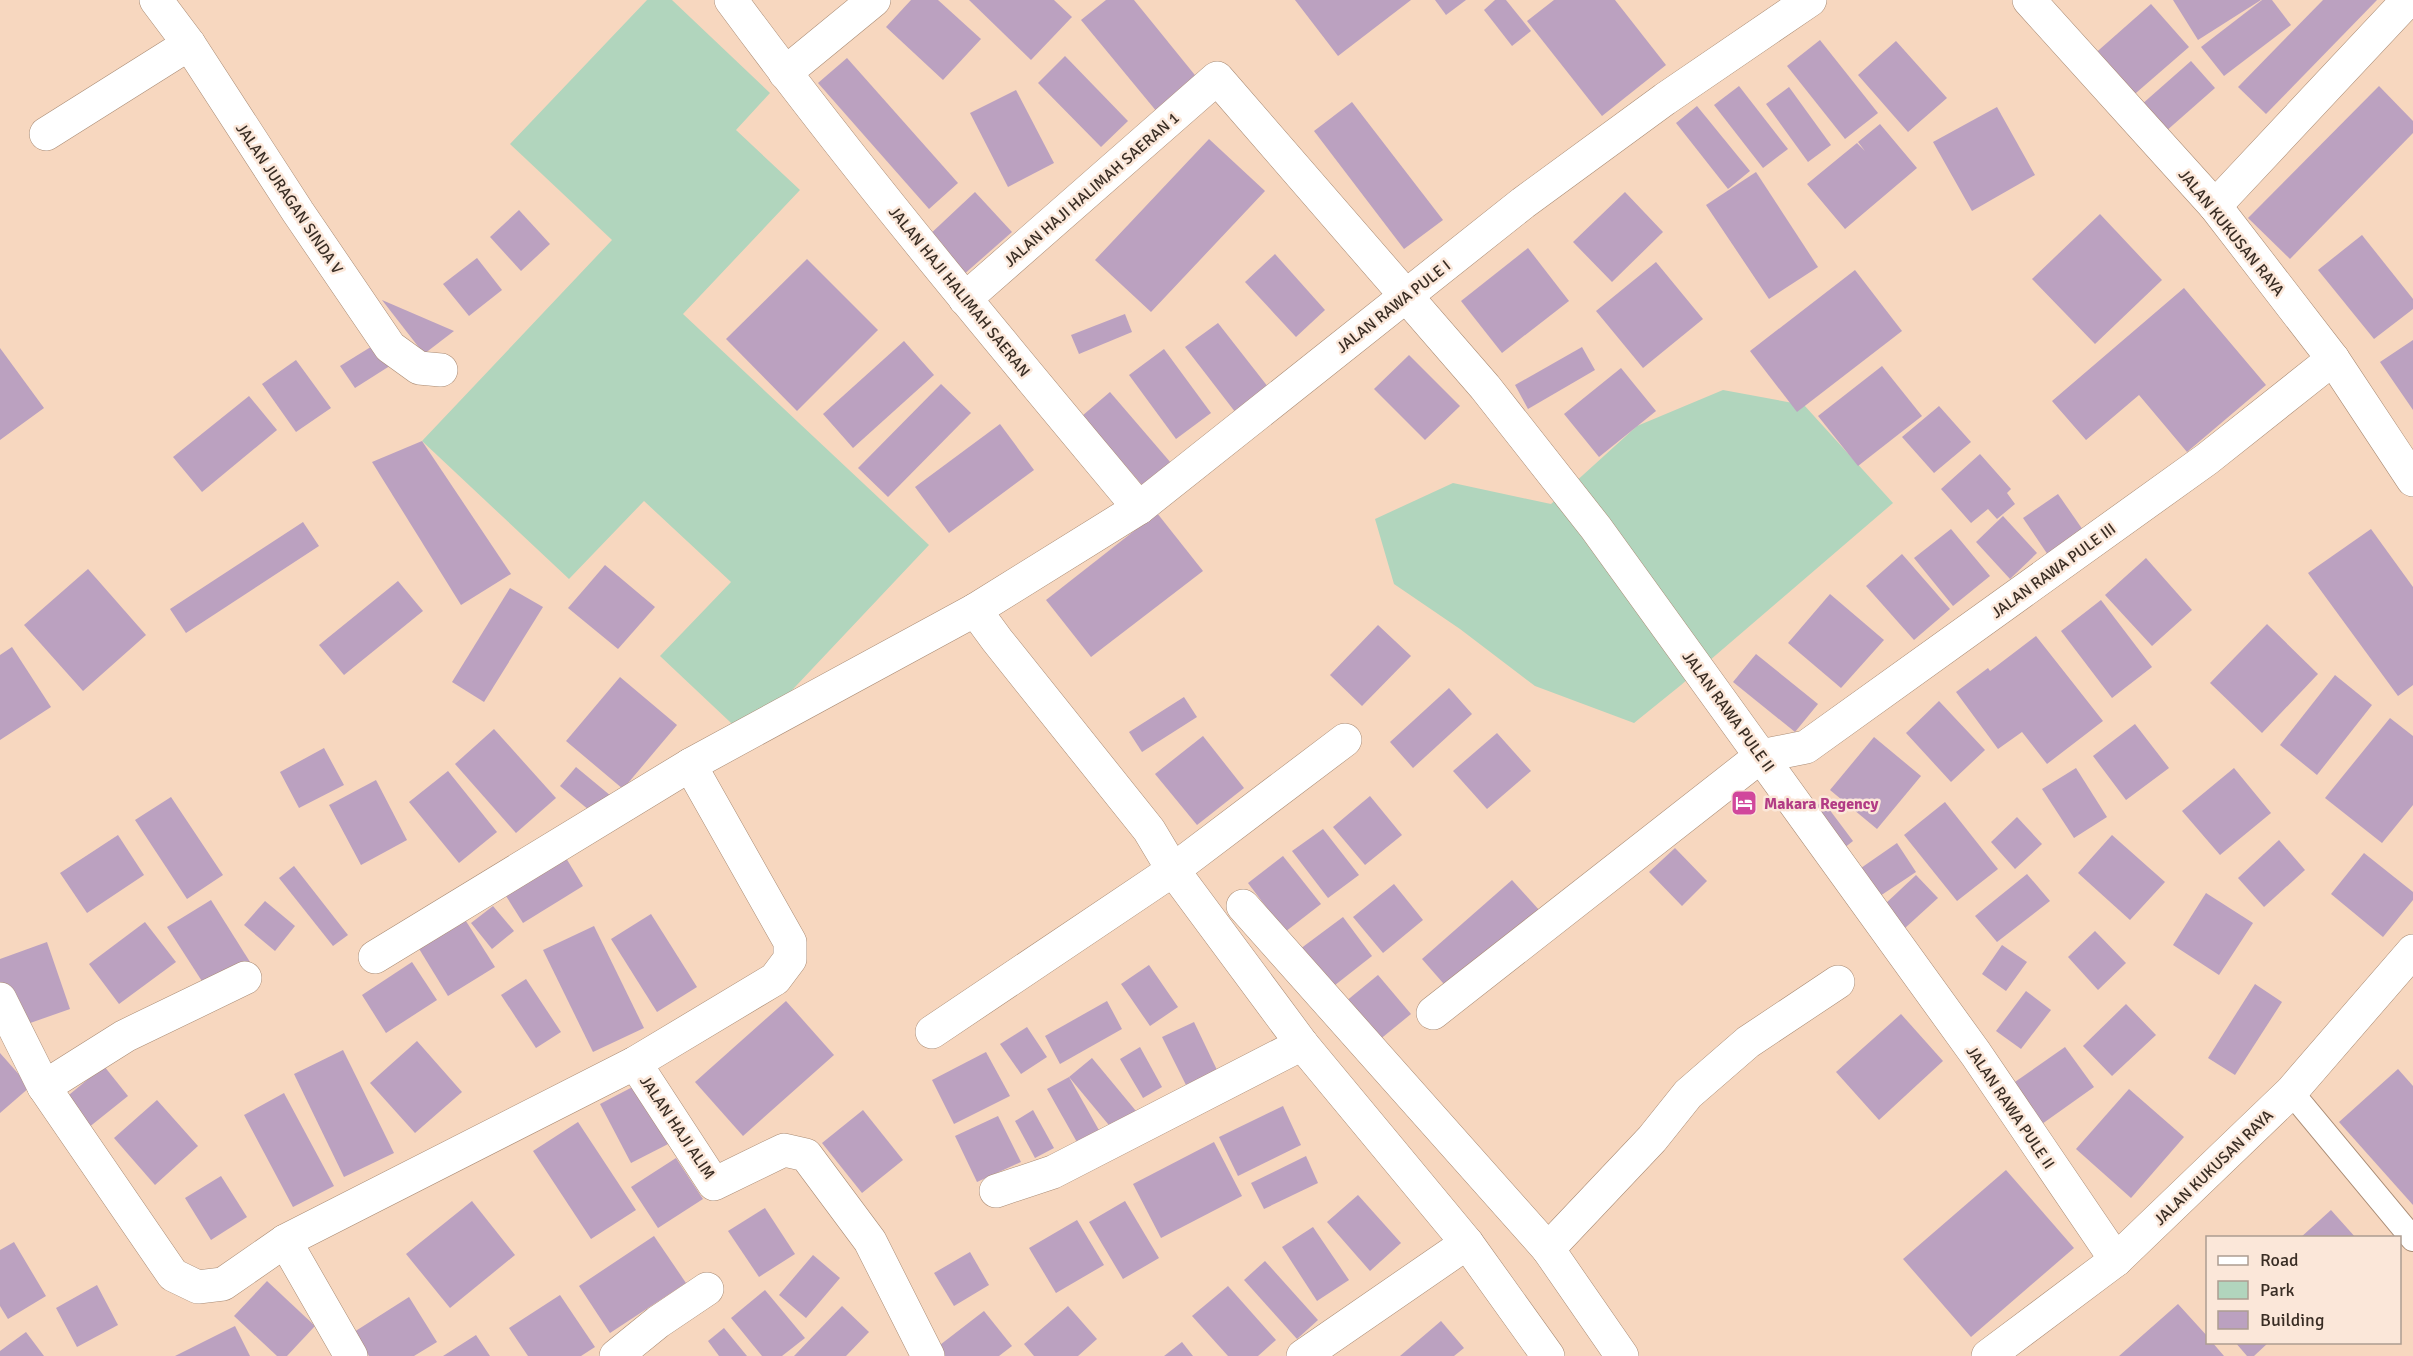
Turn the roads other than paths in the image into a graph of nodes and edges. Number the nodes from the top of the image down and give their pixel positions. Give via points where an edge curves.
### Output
1 (156, 0) edge
2 (731, 0) edge
3 (874, 0) edge
4 (1810, 0) edge
5 (2029, 0) edge
6 (2408, 0) edge
7 (189, 44) junction
8 (785, 73) junction
9 (1217, 78) joint
10 (46, 134) dead end
11 (2215, 206) junction
12 (1406, 295) junction
13 (965, 299) junction
14 (2332, 359) junction
15 (441, 370) dead end
16 (2413, 480) edge
17 (1139, 508) junction
18 (975, 610) junction
19 (1345, 740) dead end
20 (1761, 756) junction
21 (690, 765) junction
22 (1173, 870) junction
23 (1243, 906) dead end
24 (2413, 951) edge
25 (375, 957) dead end
26 (245, 978) dead end
27 (1838, 982) dead end
28 (0, 999) edge
29 (1433, 1013) dead end
30 (932, 1032) dead end
31 (1302, 1044) junction
32 (635, 1063) junction
33 (44, 1087) junction
34 (2291, 1092) junction
35 (996, 1191) dead end
36 (2413, 1239) edge
37 (285, 1241) junction
38 (1467, 1243) junction
39 (1548, 1249) junction
40 (2116, 1260) junction
41 (707, 1289) dead end
42 (351, 1356) edge
43 (616, 1356) edge
44 (928, 1356) edge
45 (1303, 1356) edge
46 (1548, 1356) edge
47 (1622, 1356) edge
48 (1988, 1356) edge

1 - 7 street, JALAN JURAGAN SINDA V
2 - 8 street, JALAN HAJI HALIMAH SAERAN
3 - 8 street
4 - 12 street, JALAN RAWA PULE I via 1665,99
5 - 11 street, JALAN KUKUSAN RAYA
6 - 11 street
7 - 10 street
7 - 15 street, JALAN JURAGAN SINDA V via 390,347 419,368
8 - 13 street, JALAN HAJI HALIMAH SAERAN
9 - 12 street, JALAN RAWA PULE II
9 - 13 street, JALAN HAJI HALIMAH SAERAN 1
11 - 14 street, JALAN KUKUSAN RAYA
12 - 17 street, JALAN RAWA PULE I
12 - 20 street, JALAN RAWA PULE II via 1485,387 1596,528
13 - 17 street, JALAN HAJI HALIMAH SAERAN
14 - 16 street, JALAN KUKUSAN RAYA
14 - 20 street, JALAN RAWA PULE III via 2207,459 1806,747
17 - 18 street, JALAN RAWA PULE I
18 - 21 street, JALAN RAWA PULE I
18 - 22 street via 1149,830
19 - 22 street
20 - 29 street
20 - 40 street, JALAN RAWA PULE II via 1976,1054
21 - 25 street, JALAN RAWA PULE I
21 - 32 street via 790,942 790,959 775,979
22 - 30 street
22 - 31 street
23 - 39 street
24 - 34 street, JALAN KUKUSAN RAYA
26 - 33 street via 125,1036
27 - 39 street via 1748,1042 1688,1094 1652,1139
28 - 33 street
31 - 35 street via 1053,1172
31 - 38 street
32 - 37 street
32 - 44 street, JALAN HAJI ALIM via 714,1184 784,1150 806,1155 870,1241
33 - 37 street via 173,1275 198,1287 223,1284
34 - 36 lane
34 - 40 street, JALAN KUKUSAN RAYA
37 - 42 street
38 - 45 street
38 - 46 street
39 - 47 street
40 - 48 street, JALAN KUKUSAN RAYA
41 - 43 street

